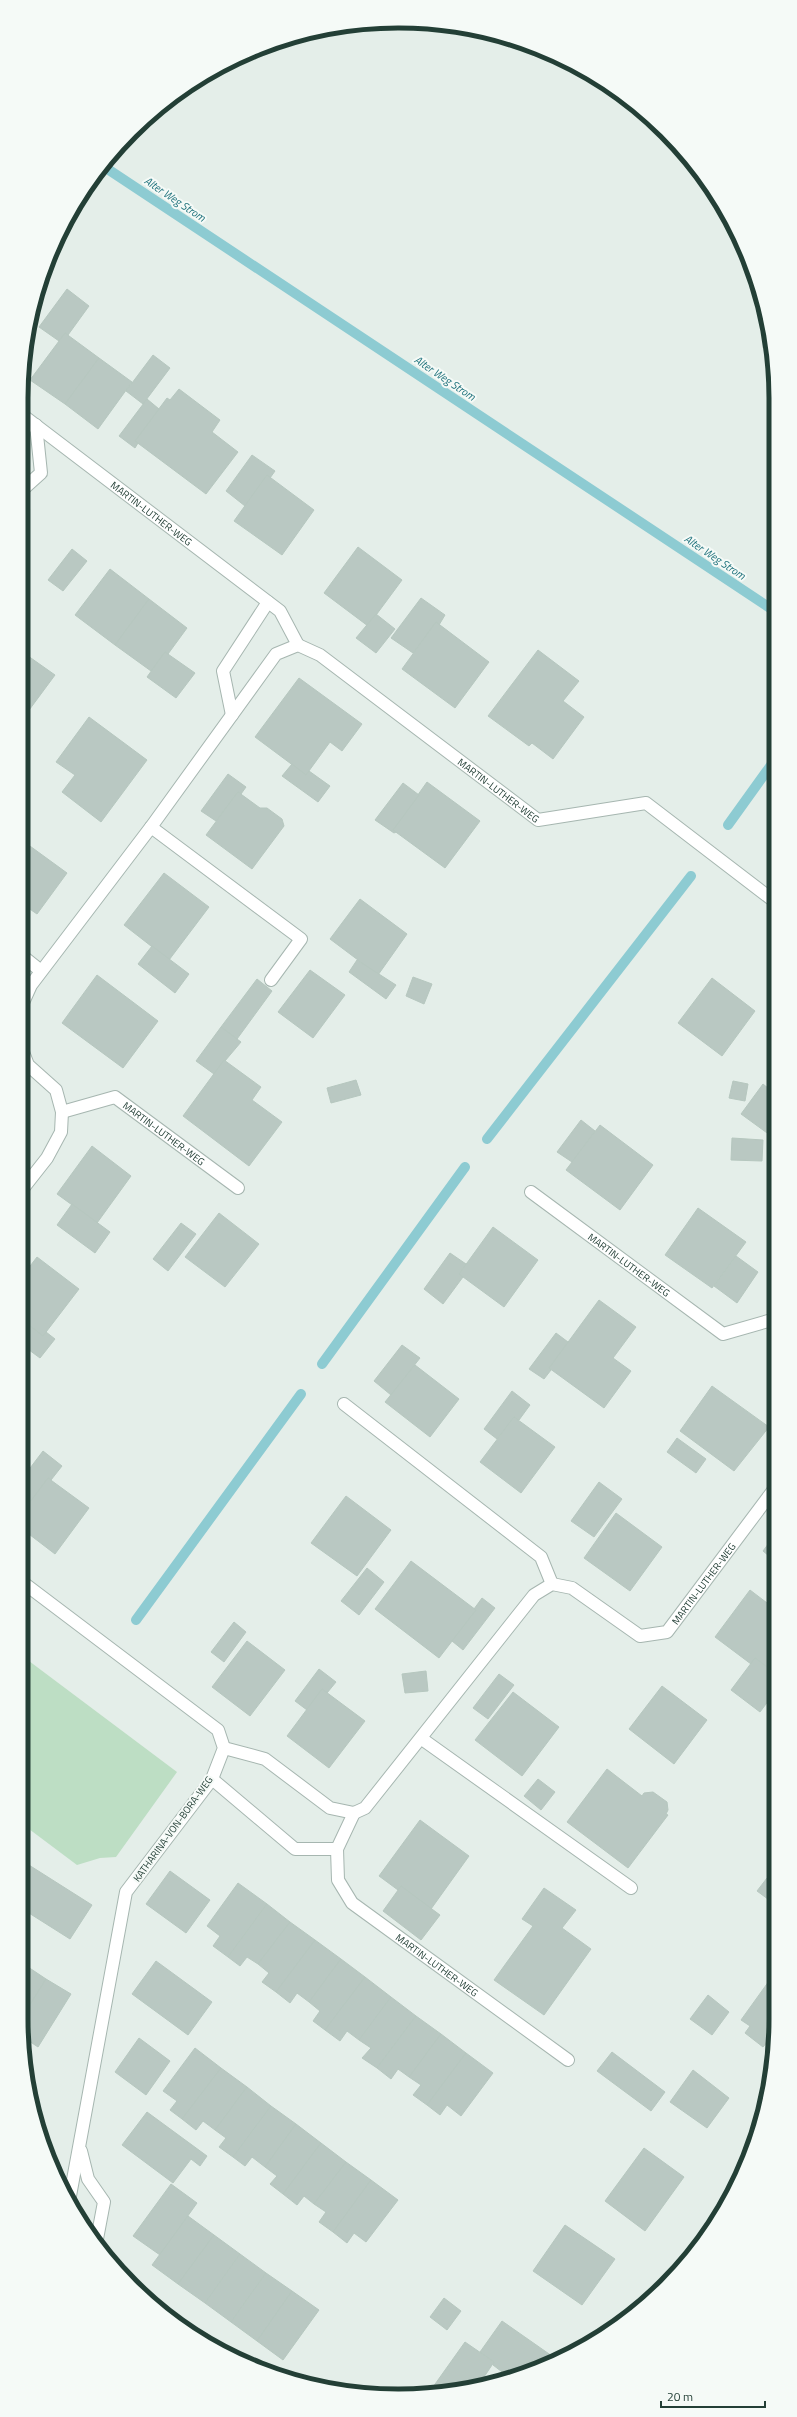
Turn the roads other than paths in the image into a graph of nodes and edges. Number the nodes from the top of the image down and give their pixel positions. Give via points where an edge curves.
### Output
1 (28, 420) edge
2 (28, 426) edge
3 (36, 426) junction
4 (28, 485) edge
5 (268, 602) junction
6 (298, 646) junction
7 (232, 715) junction
8 (151, 827) junction
9 (769, 896) edge
10 (28, 961) edge
11 (41, 971) junction
12 (271, 980) dead end
13 (28, 992) edge
14 (28, 1065) edge
15 (62, 1112) junction
16 (28, 1182) edge
17 (238, 1188) dead end
18 (531, 1192) dead end
19 (769, 1321) edge
20 (344, 1404) dead end
21 (769, 1496) edge
22 (552, 1584) junction
23 (28, 1586) edge
24 (422, 1739) junction
25 (224, 1748) junction
26 (212, 1779) junction
27 (354, 1813) junction
28 (337, 1849) junction
29 (631, 1888) dead end
30 (568, 2060) dead end
31 (80, 2148) junction
32 (71, 2191) edge
33 (98, 2234) edge

1 - 3 street, MARTIN-LUTHER-WEG
2 - 3 street
3 - 4 street via 41,474
3 - 5 street, MARTIN-LUTHER-WEG
5 - 6 street, MARTIN-LUTHER-WEG via 280,611
5 - 7 street via 223,671
6 - 7 street via 276,654
6 - 9 street, MARTIN-LUTHER-WEG via 320,655 538,820 646,803
7 - 8 street
8 - 11 street
8 - 12 street via 301,939
10 - 11 street
11 - 13 street
14 - 15 street via 56,1090
15 - 16 street via 61,1132 47,1158
15 - 17 street, MARTIN-LUTHER-WEG via 115,1096
18 - 19 street, MARTIN-LUTHER-WEG via 723,1334
20 - 22 street via 541,1557
21 - 22 street, MARTIN-LUTHER-WEG via 668,1632 640,1636 572,1588
22 - 24 street via 534,1594
23 - 25 street via 218,1730
24 - 27 street via 365,1808
24 - 29 street
25 - 26 street, KATHARINA-VON-BORA-WEG
25 - 27 street via 265,1759 330,1808
26 - 28 street via 296,1849
26 - 31 street, KATHARINA-VON-BORA-WEG via 126,1892
27 - 28 street, MARTIN-LUTHER-WEG
28 - 30 street, MARTIN-LUTHER-WEG via 338,1880 352,1903
31 - 32 street, KATHARINA-VON-BORA-WEG
31 - 33 street, KATHARINA-VON-BORA-WEG via 88,2179 104,2202

